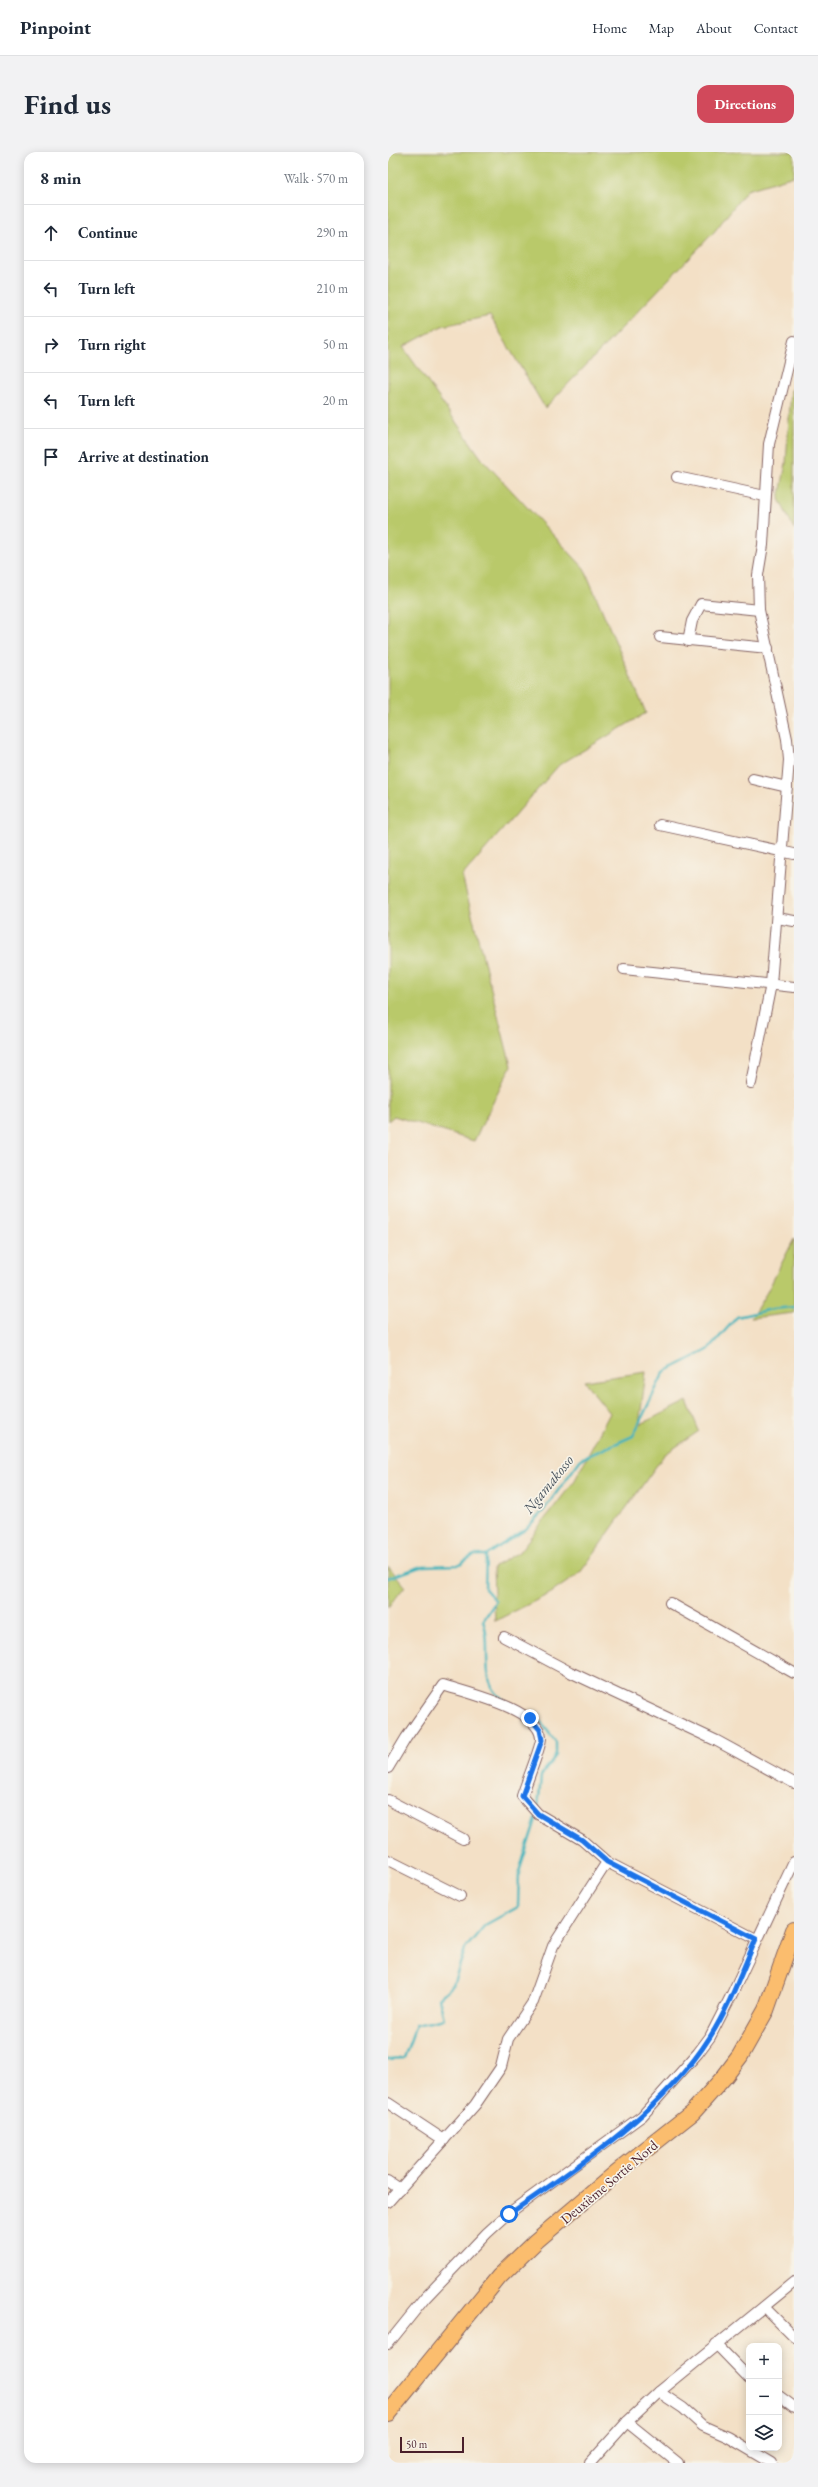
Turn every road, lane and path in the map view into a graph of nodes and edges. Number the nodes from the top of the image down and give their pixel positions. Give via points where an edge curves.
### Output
1 (794, 341) edge
2 (677, 478) dead end
3 (765, 496) junction
4 (759, 610) junction
5 (660, 637) dead end
6 (688, 641) junction
7 (768, 648) junction
8 (753, 779) dead end
9 (787, 787) junction
10 (660, 825) dead end
11 (782, 851) junction
12 (794, 854) edge
13 (777, 918) junction
14 (794, 921) edge
15 (624, 969) dead end
16 (771, 984) junction
17 (794, 987) edge
18 (751, 1083) dead end
19 (670, 1603) dead end
20 (504, 1637) dead end
21 (794, 1673) edge
22 (388, 1768) edge
23 (794, 1783) edge
24 (388, 1800) edge
25 (463, 1839) dead end
26 (388, 1860) edge
27 (607, 1862) junction
28 (794, 1862) edge
29 (460, 1896) dead end
30 (794, 1930) edge
31 (756, 1939) junction
32 (790, 1950) edge
33 (388, 2103) edge
34 (444, 2140) junction
35 (388, 2181) edge
36 (400, 2189) junction
37 (388, 2202) edge
38 (794, 2282) edge
39 (764, 2307) junction
40 (794, 2337) edge
41 (388, 2344) edge
42 (716, 2344) junction
43 (746, 2375) edge
44 (659, 2392) junction
45 (782, 2398) edge
46 (794, 2407) edge
47 (388, 2412) edge
48 (627, 2422) junction
49 (590, 2463) edge
50 (678, 2463) edge
51 (772, 2463) edge

1 - 3 street via 769,444
2 - 3 street
3 - 4 street via 763,545 758,575
4 - 6 street via 701,604 692,621
4 - 7 street
5 - 6 street
6 - 7 street
7 - 9 street via 787,739
8 - 9 street
9 - 11 street
10 - 11 street
11 - 12 street
11 - 13 street
13 - 14 street
13 - 16 street
15 - 16 street
16 - 17 street
16 - 18 street
19 - 21 street
20 - 23 street via 570,1672 717,1741
22 - 27 street via 443,1685 501,1704 530,1718 540,1730 542,1740 522,1796 538,1814 582,1840
24 - 25 street
26 - 29 street
27 - 31 street
27 - 34 street via 553,1946 533,2002 508,2039 501,2067 475,2105
28 - 31 street
30 - 32 main road, Deuxième Sortie Nord
31 - 41 street via 710,2037 664,2092 642,2116 487,2233 426,2298
32 - 47 main road, Deuxième Sortie Nord via 763,2016 725,2076 692,2113 616,2173 536,2241 499,2277
33 - 34 street
34 - 36 street
35 - 36 street
36 - 37 street
38 - 39 street
39 - 40 street
39 - 42 street
42 - 43 street
42 - 44 street
44 - 48 street
44 - 51 street via 683,2408 703,2426 728,2437
45 - 46 street
48 - 49 street
48 - 50 street

